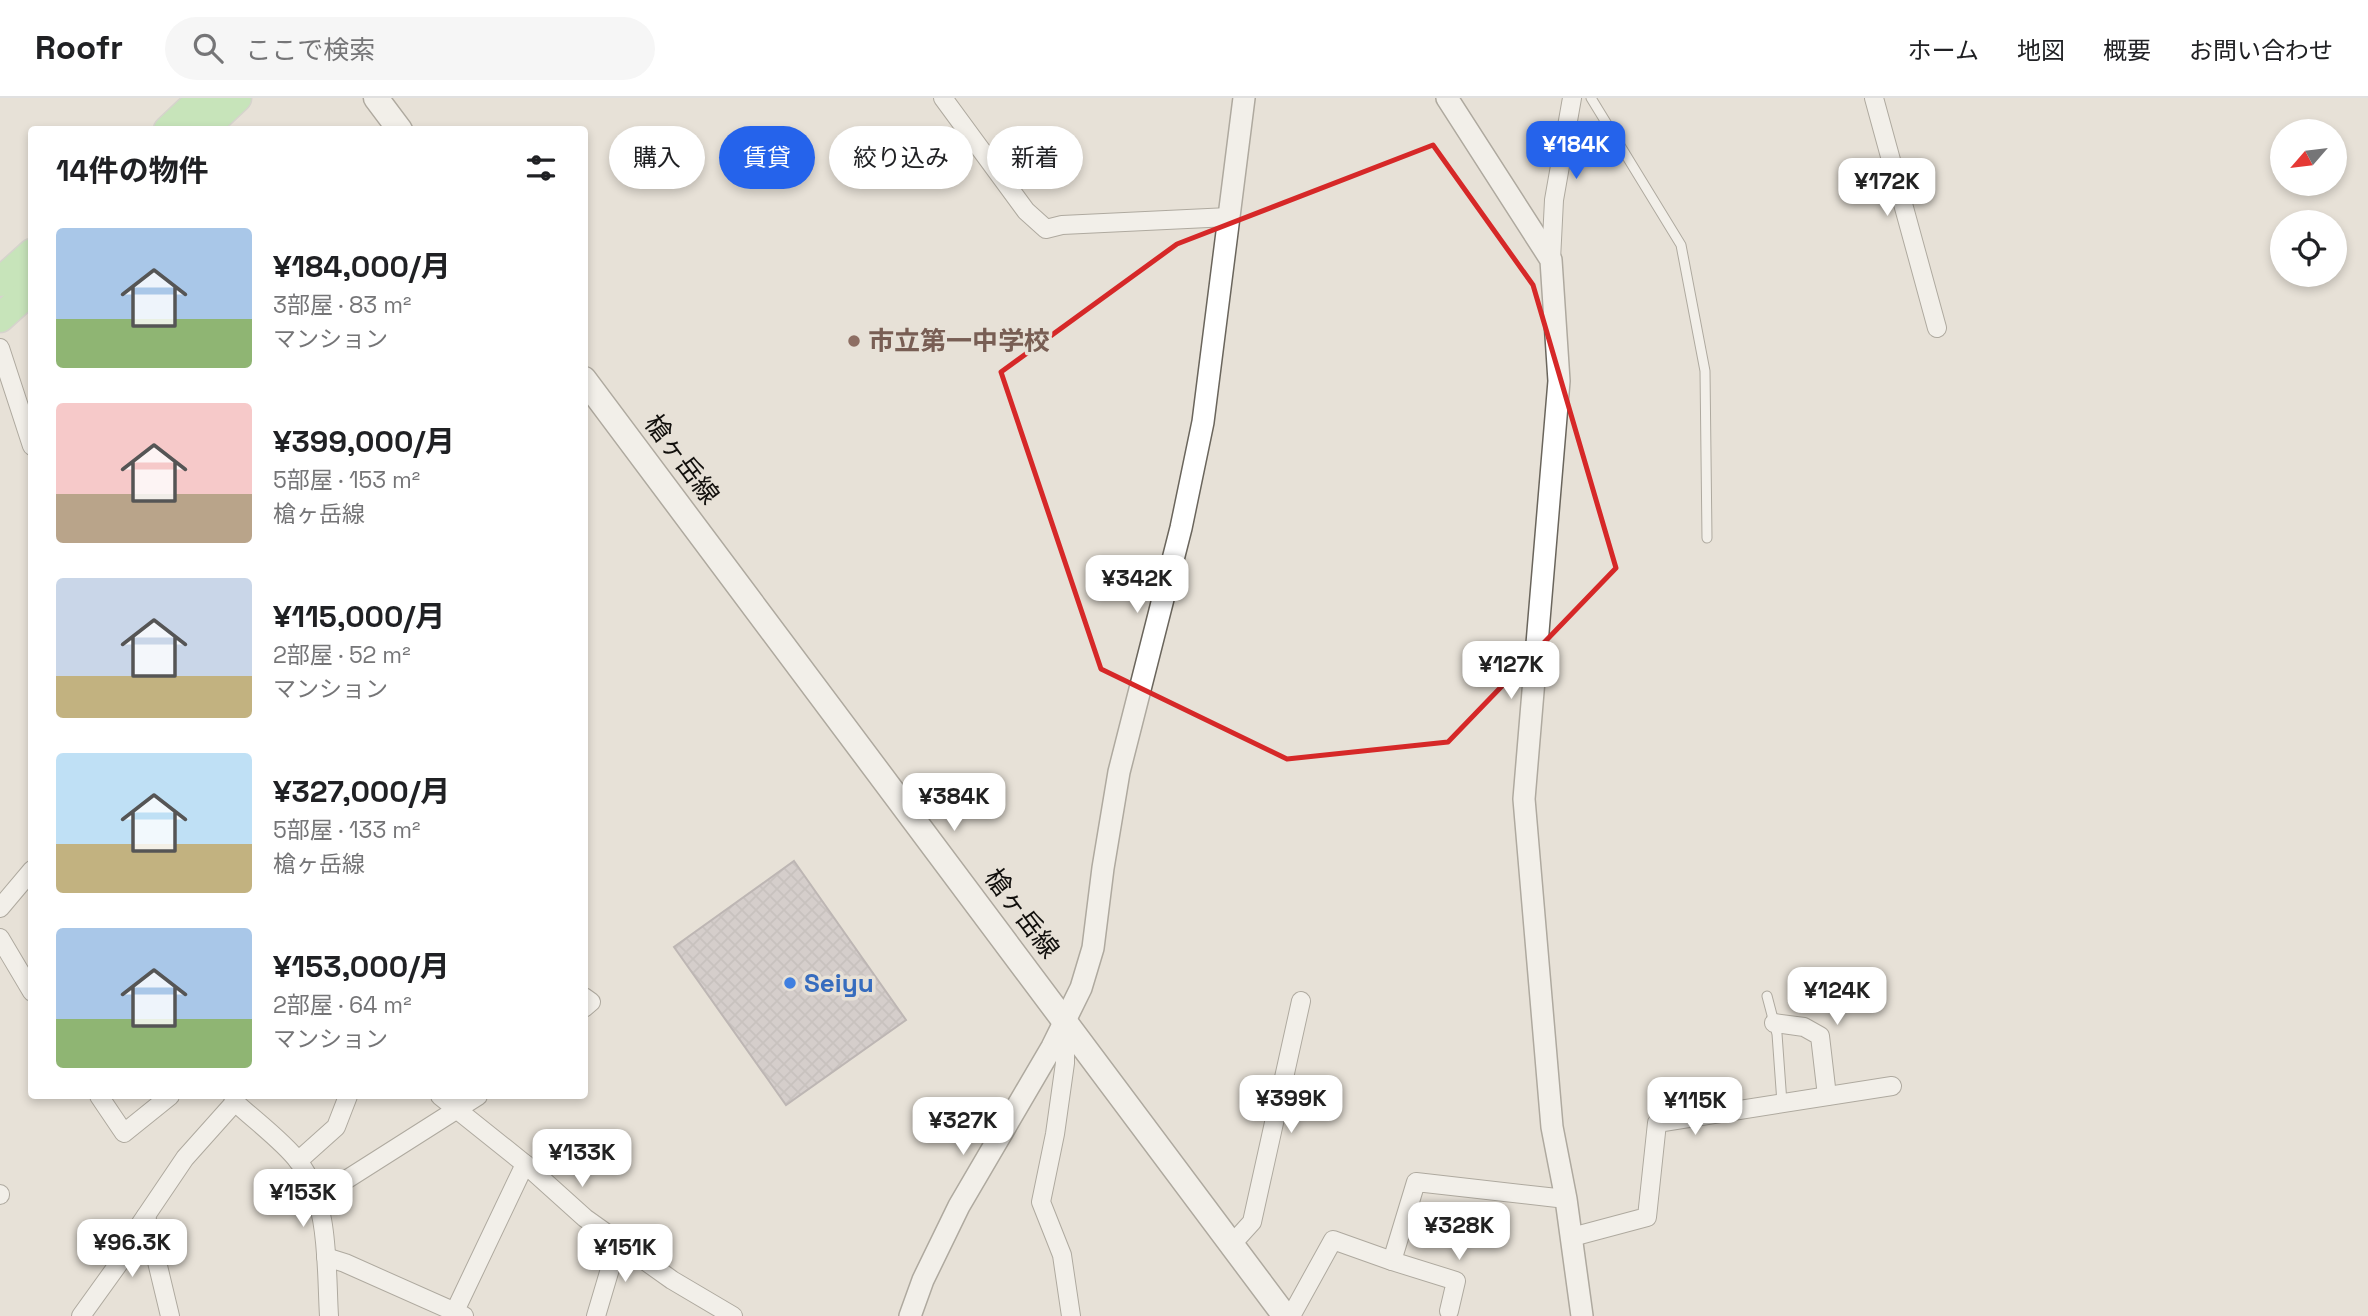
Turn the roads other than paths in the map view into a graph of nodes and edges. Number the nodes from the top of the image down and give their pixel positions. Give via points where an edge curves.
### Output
1 (202, 98) edge
2 (237, 98) edge
3 (376, 98) edge
4 (943, 98) edge
5 (1244, 98) edge
6 (1447, 98) edge
7 (1572, 98) edge
8 (1591, 98) edge
9 (1874, 98) edge
10 (172, 126) edge
11 (207, 126) edge
12 (397, 126) edge
13 (1229, 217) junction
14 (28, 257) edge
15 (1551, 260) junction
16 (0, 282) edge
17 (28, 293) edge
18 (0, 318) edge
19 (1937, 328) dead end
20 (0, 348) edge
21 (588, 384) edge
22 (28, 434) edge
23 (1707, 538) dead end
24 (28, 875) edge
25 (0, 908) edge
26 (0, 938) edge
27 (28, 985) edge
28 (1767, 996) dead end
29 (1301, 1001) dead end
30 (1065, 1020) junction
31 (1774, 1023) junction
32 (1892, 1086) dead end
33 (1827, 1096) junction
34 (101, 1099) edge
35 (166, 1099) edge
36 (234, 1099) edge
37 (347, 1099) edge
38 (443, 1099) edge
39 (473, 1099) edge
40 (1782, 1103) junction
41 (456, 1110) junction
42 (298, 1161) junction
43 (525, 1164) junction
44 (319, 1197) junction
45 (1566, 1199) junction
46 (146, 1216) junction
47 (1572, 1237) junction
48 (618, 1242) junction
49 (1232, 1244) junction
50 (326, 1257) junction
51 (1392, 1261) junction
52 (1449, 1311) dead end
53 (460, 1313) edge
54 (81, 1316) edge
55 (170, 1316) edge
56 (329, 1316) edge
57 (596, 1316) edge
58 (733, 1316) edge
59 (910, 1316) edge
60 (1071, 1316) edge
61 (1285, 1316) edge
62 (1292, 1316) edge
63 (1582, 1316) edge

1 - 10 highway
2 - 11 highway
3 - 12 main road
4 - 13 street via 1026,211 1046,229
5 - 13 street
6 - 15 street
7 - 15 street via 1554,200
8 - 23 lane via 1681,245 1705,371
9 - 19 street
13 - 30 street via 1203,422 1119,772 1093,948
14 - 16 highway
15 - 45 street via 1559,381 1524,799 1552,1126
17 - 18 highway
20 - 22 street
21 - 30 main road, 槍ヶ岳線
24 - 25 street
26 - 27 street
28 - 31 lane
29 - 49 street via 1252,1222
30 - 49 main road, 槍ヶ岳線
30 - 59 street via 959,1206
30 - 60 street via 1065,1063 1041,1202 1062,1255
31 - 33 street via 1804,1027 1820,1036
31 - 40 lane
32 - 33 street
33 - 40 street
34 - 35 street via 124,1133
36 - 42 street
36 - 46 street via 185,1158
37 - 42 street via 335,1126
38 - 41 street
39 - 41 street
40 - 47 street via 1657,1123 1647,1217
41 - 43 street
41 - 44 street
42 - 44 street
43 - 48 street
43 - 53 street
44 - 50 street
45 - 47 street
45 - 51 street via 1416,1182
46 - 54 street
46 - 55 street
47 - 63 street
48 - 57 street
48 - 58 street
49 - 61 main road, 槍ヶ岳線
50 - 53 street
50 - 56 street
51 - 52 street via 1456,1281
51 - 62 street via 1333,1240

